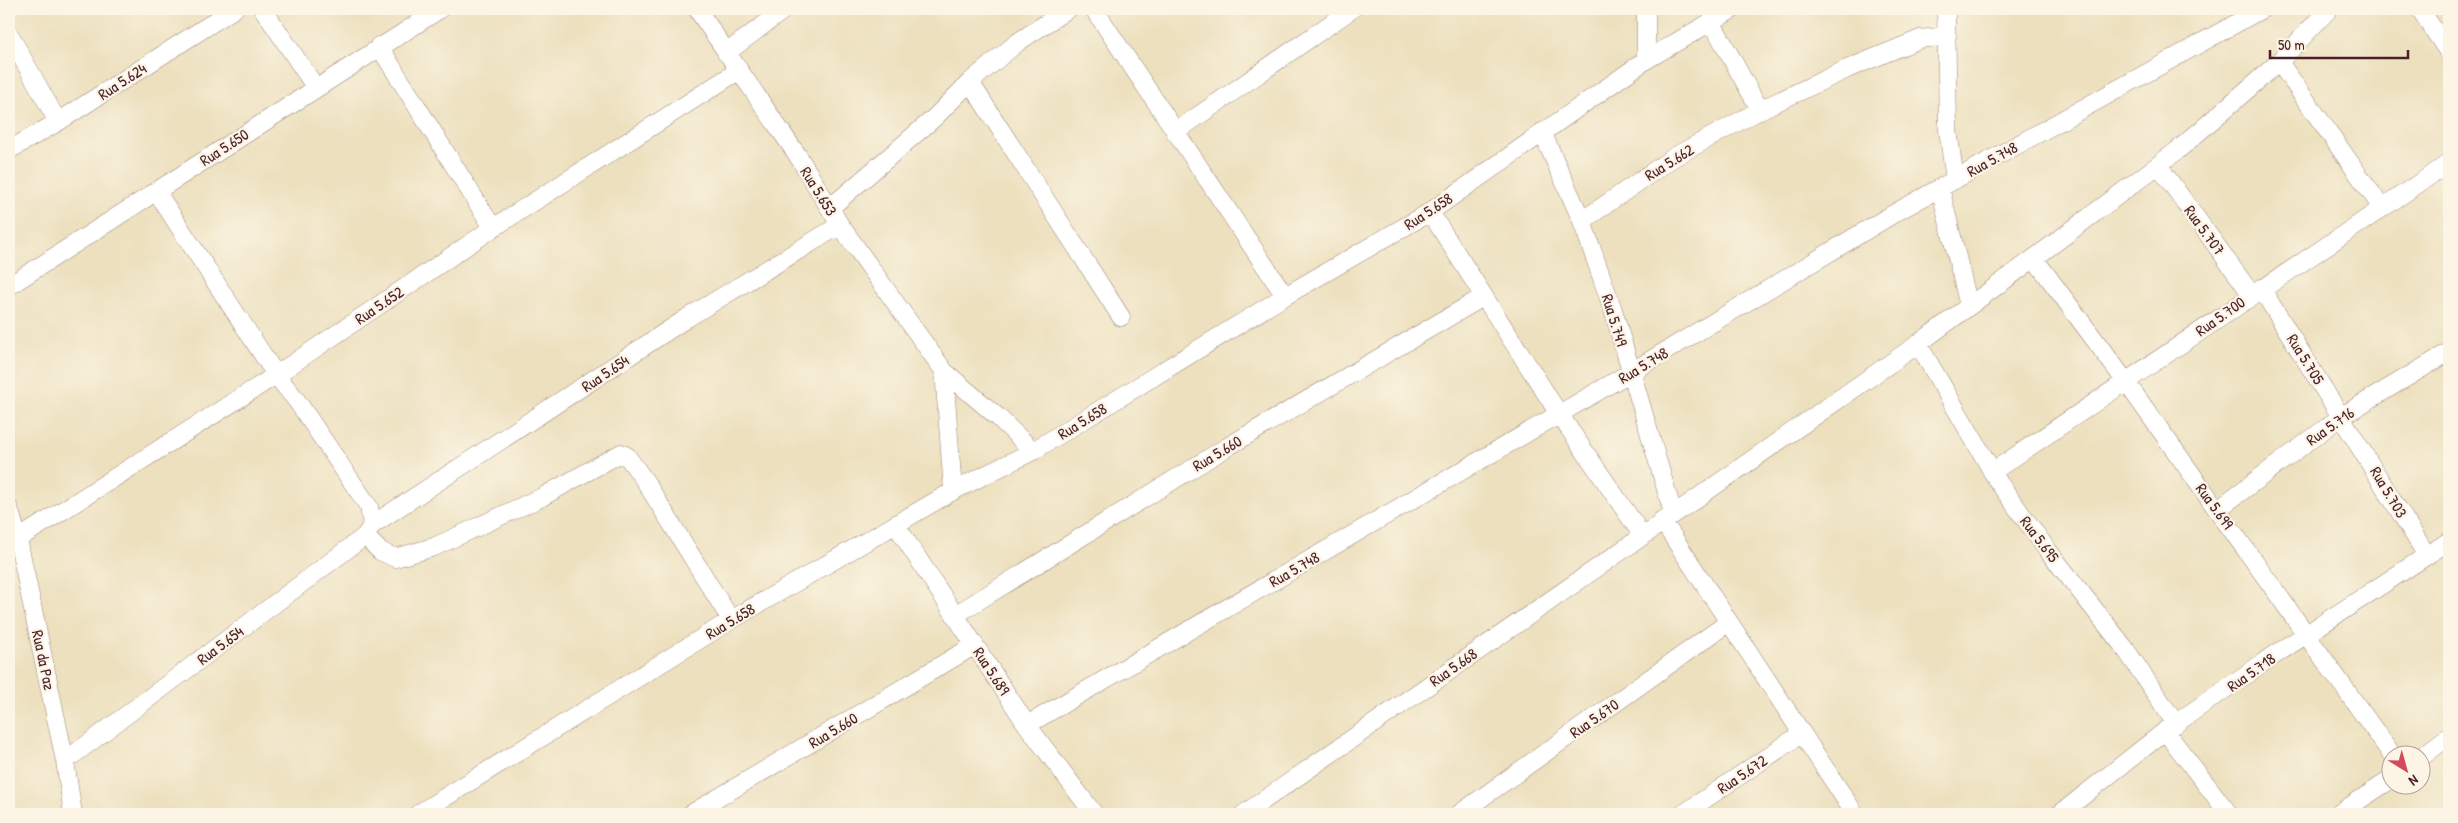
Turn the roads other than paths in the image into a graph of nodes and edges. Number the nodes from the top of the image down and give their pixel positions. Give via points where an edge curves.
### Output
1 (234, 9) edge
2 (263, 9) edge
3 (440, 9) edge
4 (696, 9) edge
5 (785, 9) edge
6 (1068, 9) edge
7 (1094, 9) edge
8 (1352, 9) edge
9 (1646, 9) edge
10 (1733, 9) edge
11 (1946, 9) edge
12 (2262, 9) edge
13 (2329, 9) edge
14 (2420, 9) edge
15 (1711, 21) junction
16 (9, 34) edge
17 (1947, 36) junction
18 (380, 46) junction
19 (726, 53) junction
20 (2449, 53) edge
21 (1646, 60) junction
22 (2279, 62) junction
23 (738, 72) junction
24 (970, 82) junction
25 (316, 88) junction
26 (1760, 110) junction
27 (58, 122) junction
28 (1175, 132) junction
29 (1542, 132) junction
30 (9, 150) edge
31 (2449, 163) edge
32 (2158, 165) junction
33 (1948, 184) junction
34 (156, 191) junction
35 (830, 208) junction
36 (2382, 208) junction
37 (1430, 212) junction
38 (1582, 221) junction
39 (840, 225) junction
40 (492, 228) junction
41 (2034, 258) junction
42 (9, 286) edge
43 (2257, 291) junction
44 (1285, 296) junction
45 (1483, 298) junction
46 (1970, 306) junction
47 (1121, 317) dead end
48 (1918, 344) junction
49 (2449, 352) edge
50 (944, 371) junction
51 (1631, 372) junction
52 (276, 375) junction
53 (2126, 382) junction
54 (1559, 414) junction
55 (2346, 423) junction
56 (1033, 451) junction
57 (1992, 472) junction
58 (953, 491) junction
59 (9, 508) edge
60 (2218, 509) junction
61 (1668, 516) junction
62 (896, 525) junction
63 (368, 531) junction
64 (1642, 535) junction
65 (18, 538) junction
66 (2449, 542) edge
67 (2426, 554) junction
68 (955, 615) junction
69 (731, 620) junction
70 (1730, 622) junction
71 (2307, 634) junction
72 (975, 645) junction
73 (1027, 724) junction
74 (2171, 727) junction
75 (1801, 734) junction
76 (2449, 739) edge
77 (2386, 746) edge
78 (2430, 751) edge
79 (65, 761) junction
80 (2380, 787) edge
81 (2071, 811) edge
82 (73, 814) edge
83 (418, 814) edge
84 (691, 814) edge
85 (1094, 814) edge
86 (1244, 814) edge
87 (1459, 814) edge
88 (1683, 814) edge
89 (1855, 814) edge
90 (2229, 814) edge
91 (2338, 814) edge

1 - 27 street, Rua 5.624
2 - 25 street
3 - 18 street, Rua 5.650
4 - 19 street, Rua 5.653
5 - 19 street
6 - 24 street via 1018,42
7 - 28 street
8 - 28 street
9 - 21 street
10 - 15 street, Rua 5.658
11 - 17 street
12 - 33 street, Rua 5.748
13 - 22 street
14 - 20 street
15 - 21 street, Rua 5.658
15 - 26 street
16 - 27 street
17 - 26 street, Rua 5.662 via 1920,38
17 - 33 street
18 - 25 street, Rua 5.650
18 - 40 street
19 - 23 street, Rua 5.653
21 - 29 street, Rua 5.658
22 - 32 street
22 - 36 street
23 - 35 street, Rua 5.653 via 798,156
23 - 40 street, Rua 5.652
24 - 35 street via 934,118
24 - 47 street
25 - 34 street, Rua 5.650
26 - 38 street, Rua 5.662 via 1674,157
27 - 30 street, Rua 5.624
28 - 44 street
29 - 37 street, Rua 5.658
29 - 38 street, Rua 5.749
31 - 36 street, Rua 5.700
32 - 41 street
32 - 43 street, Rua 5.707
33 - 46 street
33 - 51 street, Rua 5.748
34 - 42 street, Rua 5.650
34 - 52 street
35 - 39 street, Rua 5.653
36 - 43 street, Rua 5.700
37 - 44 street, Rua 5.658
37 - 45 street
38 - 51 street, Rua 5.749
39 - 50 street, Rua 5.653
39 - 63 street, Rua 5.654 via 687,318
40 - 52 street, Rua 5.652
41 - 46 street
41 - 53 street, Rua 5.699
43 - 53 street, Rua 5.700
43 - 55 street, Rua 5.705
44 - 56 street, Rua 5.658
45 - 54 street
45 - 68 street, Rua 5.660 via 1226,447
46 - 48 street
48 - 57 street, Rua 5.695
48 - 61 street
49 - 55 street, Rua 5.716
50 - 56 street, Rua 5.653
50 - 58 street
51 - 54 street, Rua 5.748
51 - 61 street, Rua 5.749
52 - 63 street via 369,506
52 - 65 street, Rua 5.652
53 - 57 street, Rua 5.700
53 - 60 street, Rua 5.699
54 - 64 street
54 - 73 street, Rua 5.748
55 - 60 street, Rua 5.716
55 - 67 street, Rua 5.703
56 - 58 street, Rua 5.658
57 - 74 street, Rua 5.695 via 2046,548 2124,647
58 - 62 street, Rua 5.658
59 - 65 street, Rua da Paz
60 - 71 street, Rua 5.699
61 - 64 street, Rua 5.668
61 - 70 street, Rua 5.749
62 - 68 street, Rua 5.689
62 - 69 street, Rua 5.658
63 - 69 street via 380,552 395,558 434,547 542,497 621,453 628,456
63 - 79 street, Rua 5.654
64 - 86 street, Rua 5.668
65 - 79 street, Rua da Paz
66 - 67 street, Rua 5.718
67 - 71 street, Rua 5.718
68 - 72 street, Rua 5.689
69 - 83 street, Rua 5.658
70 - 75 street, Rua 5.749
70 - 87 street, Rua 5.670
71 - 74 street, Rua 5.718
71 - 77 street, Rua 5.699
72 - 73 street, Rua 5.689
72 - 84 street, Rua 5.660
73 - 85 street, Rua 5.689
74 - 81 street, Rua 5.718
74 - 90 street, Rua 5.695
75 - 88 street, Rua 5.672
75 - 89 street, Rua 5.749
76 - 78 street
79 - 82 street, Rua da Paz
80 - 91 street

